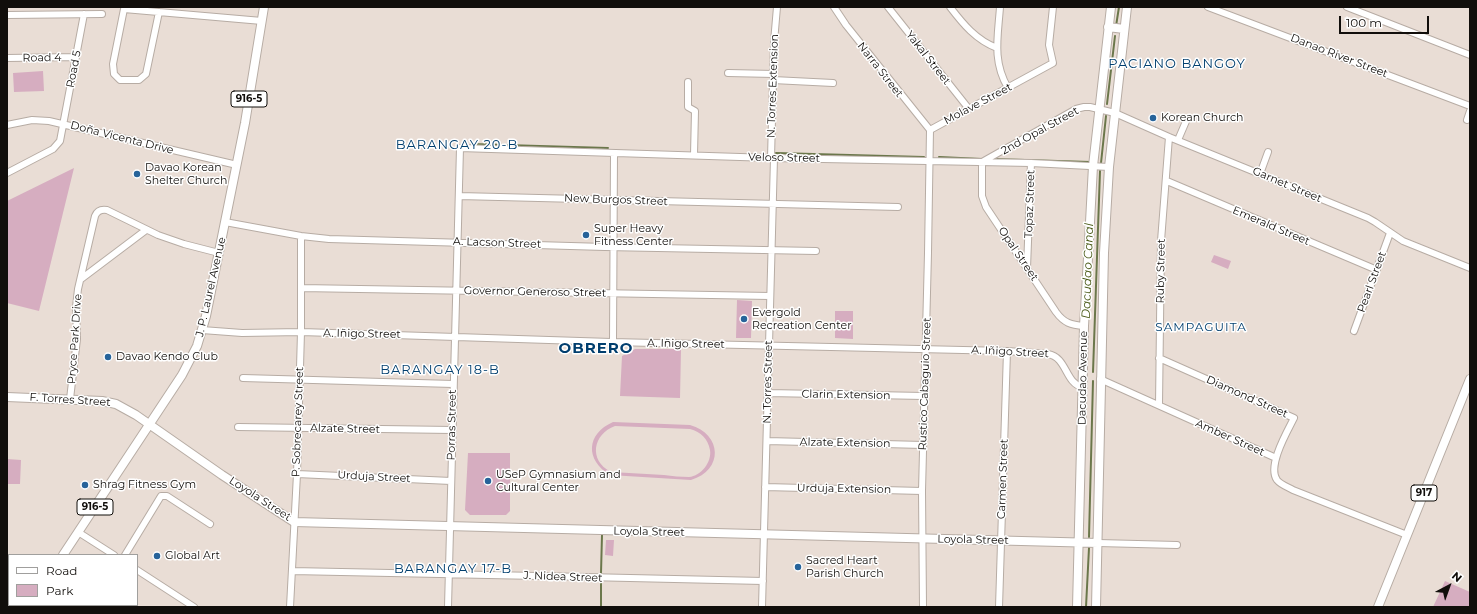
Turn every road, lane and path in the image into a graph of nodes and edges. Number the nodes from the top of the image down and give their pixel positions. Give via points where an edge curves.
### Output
1 (264, 7) edge
2 (834, 7) edge
3 (888, 7) edge
4 (950, 7) edge
5 (1000, 7) edge
6 (1053, 7) edge
7 (1111, 7) edge
8 (1127, 7) edge
9 (1208, 7) edge
10 (1347, 7) edge
11 (777, 10) edge
12 (159, 12) junction
13 (84, 14) junction
14 (102, 14) dead end
15 (7, 15) edge
16 (262, 21) junction
17 (1108, 27) junction
18 (1124, 29) junction
19 (997, 48) junction
20 (1470, 55) edge
21 (76, 57) junction
22 (7, 58) edge
23 (728, 73) dead end
24 (773, 77) junction
25 (688, 82) dead end
26 (833, 83) dead end
27 (1008, 88) junction
28 (1470, 106) edge
29 (969, 109) junction
30 (1100, 109) junction
31 (1470, 112) edge
32 (1115, 113) junction
33 (1187, 119) dead end
34 (1467, 120) dead end
35 (64, 124) junction
36 (7, 125) edge
37 (930, 130) junction
38 (1169, 137) junction
39 (1178, 140) junction
40 (460, 148) joint
41 (1268, 152) dead end
42 (614, 153) junction
43 (694, 155) junction
44 (772, 158) junction
45 (929, 161) junction
46 (982, 162) junction
47 (1031, 163) junction
48 (237, 165) junction
49 (1093, 166) junction
50 (1109, 167) junction
51 (7, 174) edge
52 (1260, 174) junction
53 (1167, 181) junction
54 (459, 196) junction
55 (614, 200) junction
56 (773, 205) junction
57 (898, 207) dead end
58 (225, 222) junction
59 (146, 230) junction
60 (1390, 233) junction
61 (302, 236) junction
62 (457, 242) junction
63 (613, 247) junction
64 (771, 250) junction
65 (816, 251) dead end
66 (219, 253) junction
67 (1027, 268) junction
68 (1470, 268) edge
69 (1377, 270) junction
70 (81, 279) junction
71 (301, 288) junction
72 (455, 290) junction
73 (613, 294) junction
74 (770, 296) junction
75 (1084, 326) junction
76 (202, 330) junction
77 (1354, 331) dead end
78 (301, 332) junction
79 (454, 336) junction
80 (613, 342) junction
81 (769, 346) junction
82 (926, 349) junction
83 (1007, 351) junction
84 (1159, 358) junction
85 (243, 378) dead end
86 (1100, 379) junction
87 (1470, 379) edge
88 (299, 380) junction
89 (453, 384) junction
90 (1082, 387) junction
91 (768, 393) junction
92 (924, 396) junction
93 (7, 397) edge
94 (70, 399) junction
95 (1159, 405) junction
96 (150, 425) junction
97 (238, 427) dead end
98 (298, 428) junction
99 (452, 430) junction
100 (767, 441) junction
101 (923, 445) junction
102 (1276, 458) junction
103 (297, 474) junction
104 (451, 481) junction
105 (765, 488) junction
106 (922, 491) junction
107 (294, 522) junction
108 (210, 524) dead end
109 (450, 527) junction
110 (78, 532) junction
111 (764, 535) junction
112 (1407, 535) junction
113 (922, 539) junction
114 (1000, 541) junction
115 (1079, 542) junction
116 (1098, 543) junction
117 (1177, 545) dead end
118 (64, 554) edge
119 (112, 554) edge
120 (126, 554) edge
121 (138, 571) edge
122 (292, 571) junction
123 (448, 573) junction
124 (763, 581) junction
125 (194, 607) edge
126 (290, 607) edge
127 (448, 607) edge
128 (762, 607) edge
129 (923, 607) edge
130 (999, 607) edge
131 (1076, 607) edge
132 (1096, 607) edge
133 (1378, 607) edge

1 - 16 main road, J. P. Laurel Avenue / 916-5
2 - 37 street, Narra Street
3 - 29 street, Yakal Street
4 - 19 street via 971,32
5 - 19 street
6 - 27 street, Molave Street via 1049,46 1053,63
7 - 17 main road, Dacudao Avenue
8 - 18 main road, Dacudao Avenue
9 - 28 street, Danao River Street
10 - 20 street
11 - 24 street, N. Torres Extension
12 - 12 street via 124,9 113,64 114,74 120,80 139,80 146,74
12 - 16 street
13 - 14 street
13 - 15 street
13 - 21 street, Road 5
16 - 48 main road, J. P. Laurel Avenue / 916-5
17 - 18 main road
17 - 30 main road, Dacudao Avenue
18 - 32 main road, Dacudao Avenue
19 - 27 street via 998,67
21 - 22 street, Road 4
21 - 35 street, Road 5
23 - 24 street
24 - 26 street
24 - 44 street, N. Torres Extension
25 - 43 street via 688,107 695,111
27 - 29 street, Molave Street
29 - 37 street, Molave Street
30 - 32 street, Garnet Street
30 - 46 street, 2nd Opal Street via 1084,107 1076,110
30 - 49 main road, Dacudao Avenue
31 - 34 street
32 - 38 street, Garnet Street
32 - 50 main road, Dacudao Avenue
33 - 39 street
35 - 36 street, Doña Vicenta Drive via 41,119
35 - 48 street, Doña Vicenta Drive
35 - 51 street, Road 5 via 56,147
37 - 45 street
38 - 39 street, Garnet Street
38 - 53 street, Ruby Street
39 - 52 street, Garnet Street
40 - 42 street, Veloso Street
40 - 54 street, Porras Street
41 - 52 street
42 - 43 street, Veloso Street
42 - 55 street
43 - 44 street, Veloso Street
44 - 45 street, Veloso Street
44 - 56 street, N. Torres Street
45 - 46 street, Veloso Street
45 - 82 street, Rustico Cabaguio Street
46 - 47 street, Veloso Street
46 - 67 street, Opal Street via 982,196 986,207
47 - 49 street, Veloso Street
47 - 67 street, Topaz Street
48 - 58 main road, J. P. Laurel Avenue / 916-5
49 - 50 street, Veloso Street
49 - 75 main road, Dacudao Avenue
50 - 86 main road, Dacudao Avenue
52 - 60 street, Garnet Street via 1368,218
53 - 69 street, Emerald Street
53 - 84 street, Ruby Street via 1161,240
54 - 55 street, New Burgos Street
54 - 62 street, Porras Street
55 - 56 street, New Burgos Street
55 - 63 street
56 - 57 street, New Burgos Street
56 - 64 street, N. Torres Street
58 - 61 street, A. Lacson Street
58 - 66 main road, J. P. Laurel Avenue / 916-5
59 - 66 street, Pryce Park Drive
59 - 70 street, Pryce Park Drive
59 - 70 street, Pryce Park Drive via 107,210 98,211
60 - 68 street, Garnet Street via 1409,244
60 - 69 street, Pearl Street
61 - 62 street, A. Lacson Street
61 - 71 street, P. Sobrecarey Street
62 - 63 street, A. Lacson Street
62 - 72 street, Porras Street
63 - 64 street, A. Lacson Street
63 - 73 street
64 - 65 street, A. Lacson Street
64 - 74 street, N. Torres Street
66 - 76 main road, J. P. Laurel Avenue / 916-5
67 - 75 street, Opal Street via 1060,317 1073,326
69 - 77 street, Pearl Street
70 - 94 street, Pryce Park Drive
71 - 72 street, Governor Generoso Street
71 - 78 street, P. Sobrecarey Street
72 - 73 street, Governor Generoso Street
72 - 79 street, Porras Street
73 - 74 street, Governor Generoso Street
73 - 80 street
74 - 81 street, N. Torres Street
75 - 90 main road, Dacudao Avenue
76 - 78 street, A. Iñigo Street via 242,333
76 - 96 main road, J. P. Laurel Avenue / 916-5 via 190,361
78 - 79 street, A. Iñigo Street
78 - 88 street, P. Sobrecarey Street
79 - 80 street, A. Iñigo Street
79 - 89 street, Porras Street
80 - 81 street, A. Iñigo Street
81 - 82 street, A. Iñigo Street
81 - 91 street, N. Torres Street
82 - 83 street, A. Iñigo Street
82 - 92 street, Rustico Cabaguio Street
83 - 90 street, A. Iñigo Street via 1055,355 1074,383
83 - 114 street, Carmen Street
84 - 95 street, Ruby Street
84 - 102 street, Diamond Street via 1294,418
85 - 88 street
86 - 95 street, Amber Street
86 - 116 main road, Dacudao Avenue
87 - 112 main road, 917
88 - 89 street
88 - 98 street, P. Sobrecarey Street
89 - 99 street, Porras Street
90 - 115 main road, Dacudao Avenue
91 - 92 street, Clarin Extension
91 - 100 street, N. Torres Street
92 - 101 street, Rustico Cabaguio Street
93 - 94 main road, F. Torres Street
94 - 96 main road, F. Torres Street via 112,402
95 - 102 street, Amber Street
96 - 107 main road, Loyola Street
96 - 110 main road, J. P. Laurel Avenue / 916-5
97 - 98 street, Alzate Street
98 - 99 street, Alzate Street
98 - 103 street, P. Sobrecarey Street
99 - 104 street, Porras Street
100 - 101 street, Alzate Extension
100 - 105 street, N. Torres Street
101 - 106 street, Rustico Cabaguio Street
102 - 112 street, Amber Street via 1275,475 1286,486
103 - 104 street, Urduja Street
103 - 107 street, P. Sobrecarey Street
104 - 109 street, Porras Street
105 - 106 street, Urduja Extension
105 - 111 street, N. Torres Street
106 - 113 street, Rustico Cabaguio Street
107 - 109 main road, Loyola Street
107 - 122 street, P. Sobrecarey Street
108 - 120 street via 167,496 161,496
109 - 111 main road, Loyola Street
109 - 123 street, Porras Street
110 - 118 main road, J. P. Laurel Avenue / 916-5
110 - 119 street
111 - 113 main road, Loyola Street
111 - 124 street, N. Torres Street
112 - 133 main road, 917
113 - 114 main road, Loyola Street
113 - 129 street, Rustico Cabaguio Street
114 - 115 main road, Loyola Street
114 - 130 street, Carmen Street
115 - 116 main road, Loyola Street
115 - 131 main road, Dacudao Avenue
116 - 117 street, Loyola Street
116 - 132 main road, Dacudao Avenue
121 - 125 street
122 - 123 street, J. Nidea Street
122 - 126 street, P. Sobrecarey Street
123 - 124 street, J. Nidea Street
123 - 127 street, Porras Street
124 - 128 street, N. Torres Street

